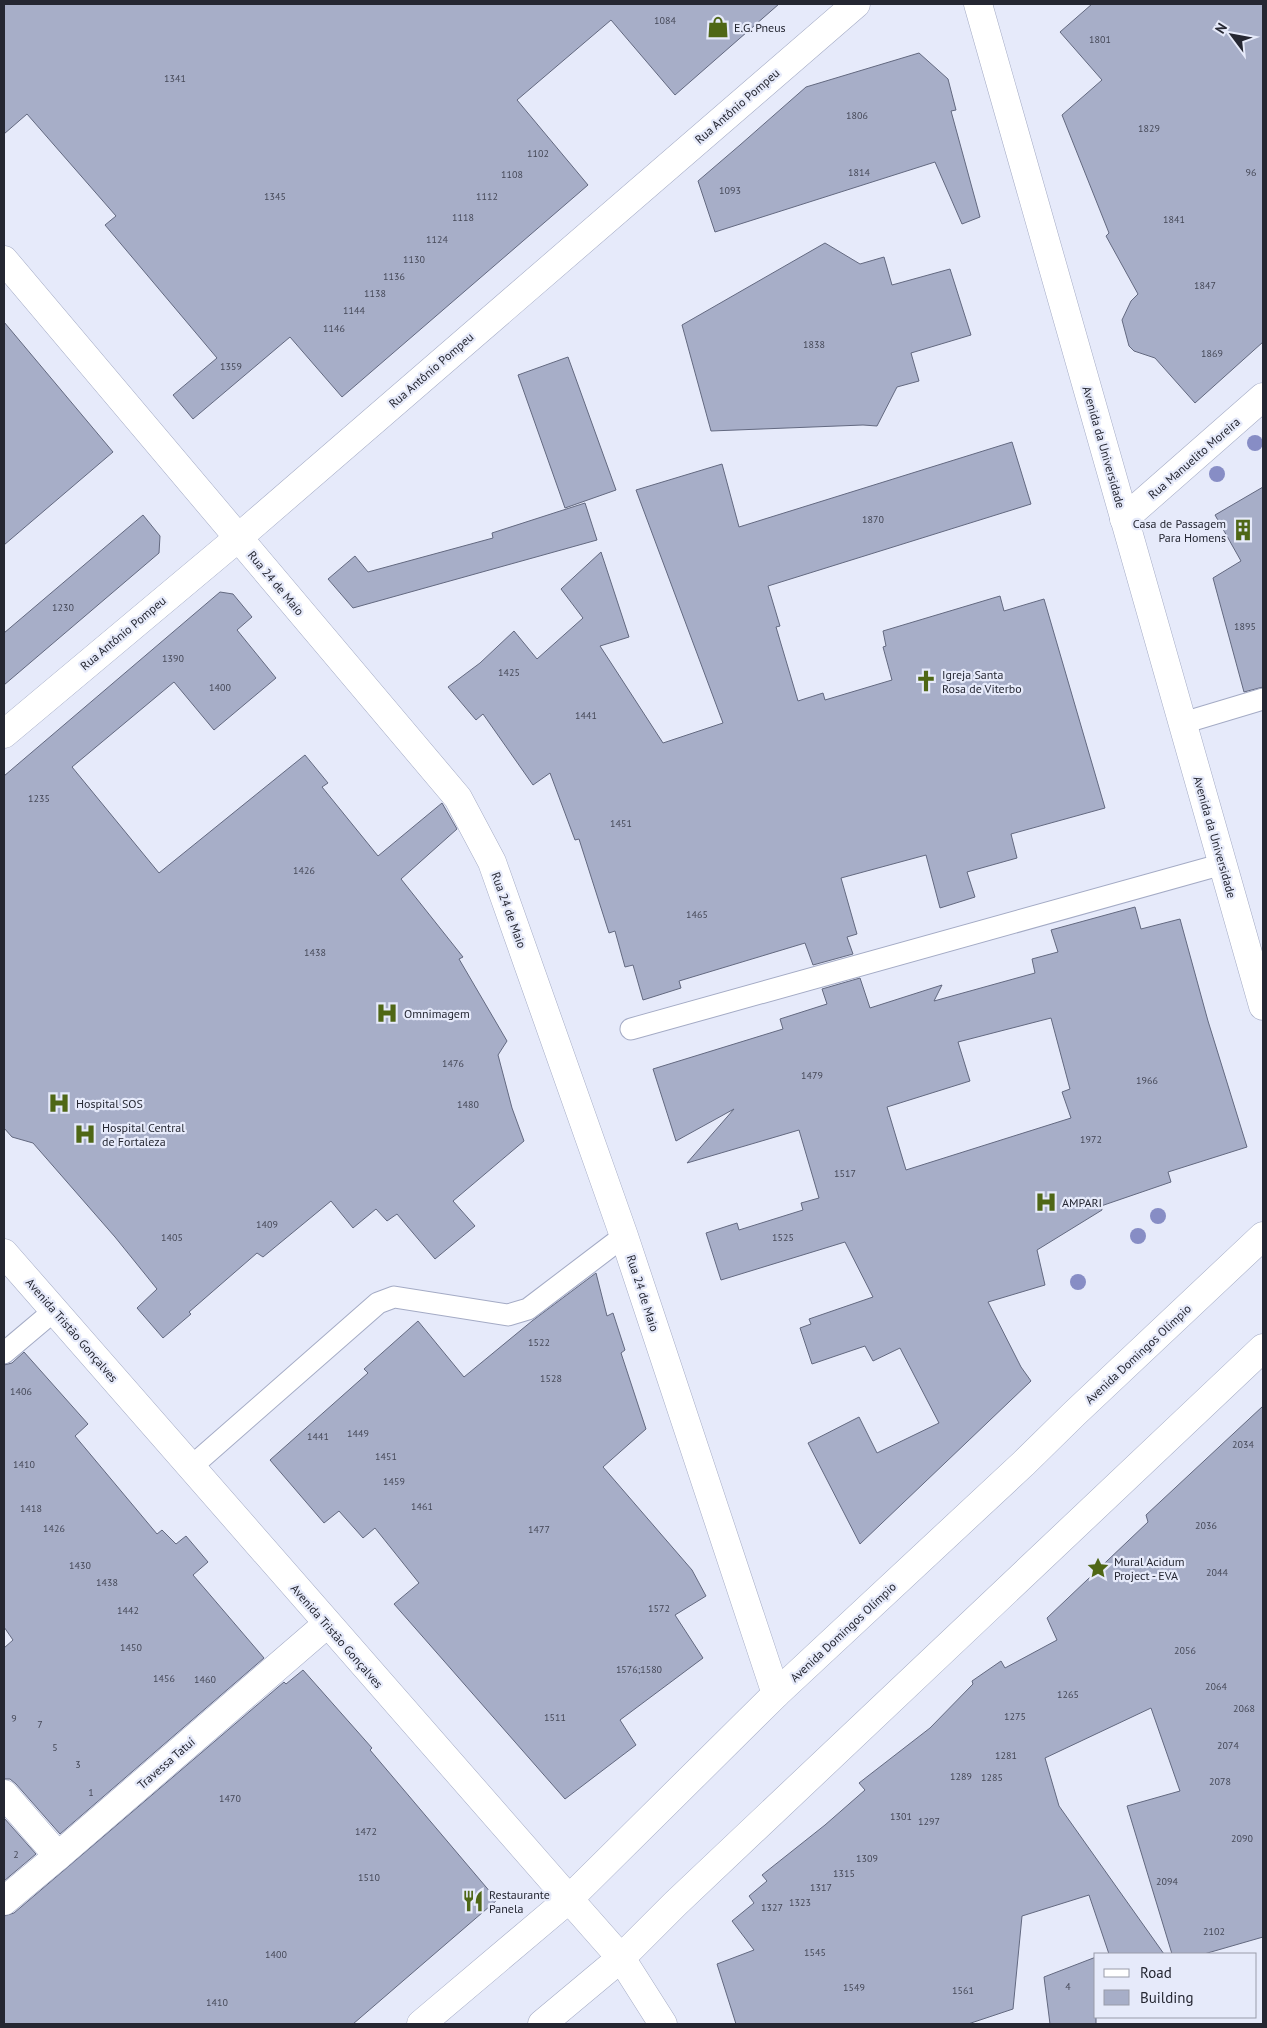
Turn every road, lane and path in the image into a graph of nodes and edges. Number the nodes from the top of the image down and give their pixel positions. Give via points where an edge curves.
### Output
1 (856, 4) edge
2 (978, 4) edge
3 (4, 260) edge
4 (1263, 397) edge
5 (1124, 518) junction
6 (238, 538) junction
7 (1263, 699) edge
8 (1183, 723) junction
9 (4, 734) edge
10 (1223, 864) junction
11 (1263, 1006) edge
12 (631, 1030) dead end
13 (624, 1236) junction
14 (1263, 1236) edge
15 (4, 1253) edge
16 (55, 1310) junction
17 (1263, 1348) edge
18 (4, 1352) edge
19 (191, 1467) junction
20 (327, 1624) junction
21 (776, 1694) junction
22 (4, 1794) edge
23 (58, 1856) junction
24 (569, 1899) junction
25 (4, 1901) edge
26 (621, 1958) junction
27 (421, 2024) edge
28 (542, 2024) edge
29 (663, 2024) edge

1 - 6 street, Rua Antônio Pompeu
2 - 5 street, Avenida da Universidade
3 - 6 street, Rua 24 de Maio
4 - 5 street, Rua Manuelito Moreira
5 - 8 street, Avenida da Universidade
6 - 9 street, Rua Antônio Pompeu
6 - 13 street, Rua 24 de Maio via 458,798 492,862
7 - 8 lane
8 - 10 street, Avenida da Universidade
10 - 11 street, Avenida da Universidade
10 - 12 lane
13 - 19 lane via 528,1309 508,1315 394,1297 378,1303
13 - 21 street, Rua 24 de Maio
14 - 21 street, Avenida Domingos Olímpio
15 - 16 street, Avenida Tristão Gonçalves
16 - 18 lane
16 - 19 street, Avenida Tristão Gonçalves
17 - 26 street
19 - 20 street, Avenida Tristão Gonçalves
20 - 23 street, Travessa Tatuí
20 - 24 street, Avenida Tristão Gonçalves
21 - 24 street, Avenida Domingos Olímpio
22 - 23 street
23 - 25 street, Travessa Tatuí
24 - 26 street, Avenida Tristão Gonçalves
24 - 27 street, Avenida Domingos Olímpio
26 - 28 street
26 - 29 street, Avenida Tristão Gonçalves

